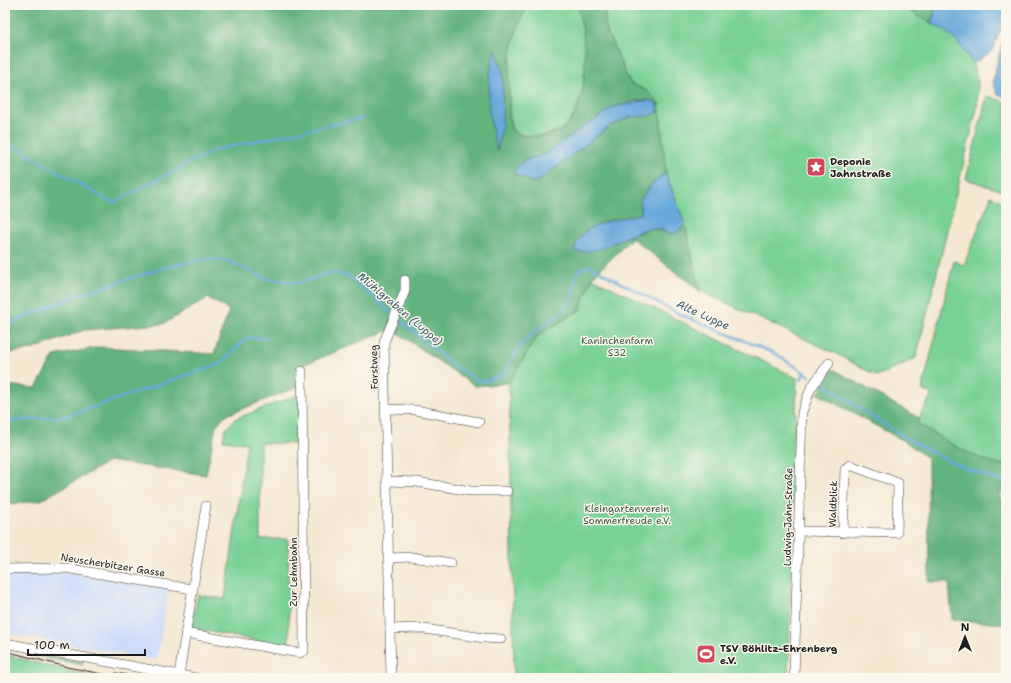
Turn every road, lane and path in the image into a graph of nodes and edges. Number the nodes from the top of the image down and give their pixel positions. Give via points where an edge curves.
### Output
1 (405, 280) dead end
2 (829, 363) dead end
3 (302, 371) dead end
4 (386, 409) junction
5 (479, 422) dead end
6 (388, 482) junction
7 (507, 491) dead end
8 (206, 506) dead end
9 (799, 531) junction
10 (843, 533) junction
11 (389, 558) junction
12 (451, 563) dead end
13 (5, 569) edge
14 (192, 589) junction
15 (390, 629) junction
16 (185, 633) junction
17 (501, 639) dead end
18 (5, 643) edge
19 (179, 675) junction
20 (196, 678) edge
21 (391, 678) edge
22 (794, 678) edge

1 - 4 street, Forstweg via 405,291 384,342
2 - 9 street, Ludwig-Jahn-Straße via 811,388 802,412
3 - 16 street, Zur Lehmbahn via 304,652
4 - 5 street via 415,410
4 - 6 street, Forstweg
6 - 7 street via 417,482 471,491
6 - 11 street, Forstweg
8 - 14 street
9 - 10 street, Waldblick
9 - 22 street, Ludwig-Jahn-Straße
10 - 10 street, Waldblick via 897,533 898,483 850,465 845,469
11 - 12 street via 412,557
11 - 15 street, Forstweg
13 - 14 street, Neuscherbitzer Gasse via 64,568
14 - 16 street
15 - 17 street via 418,628
15 - 21 street, Forstweg
16 - 19 street
18 - 19 street
19 - 20 street

